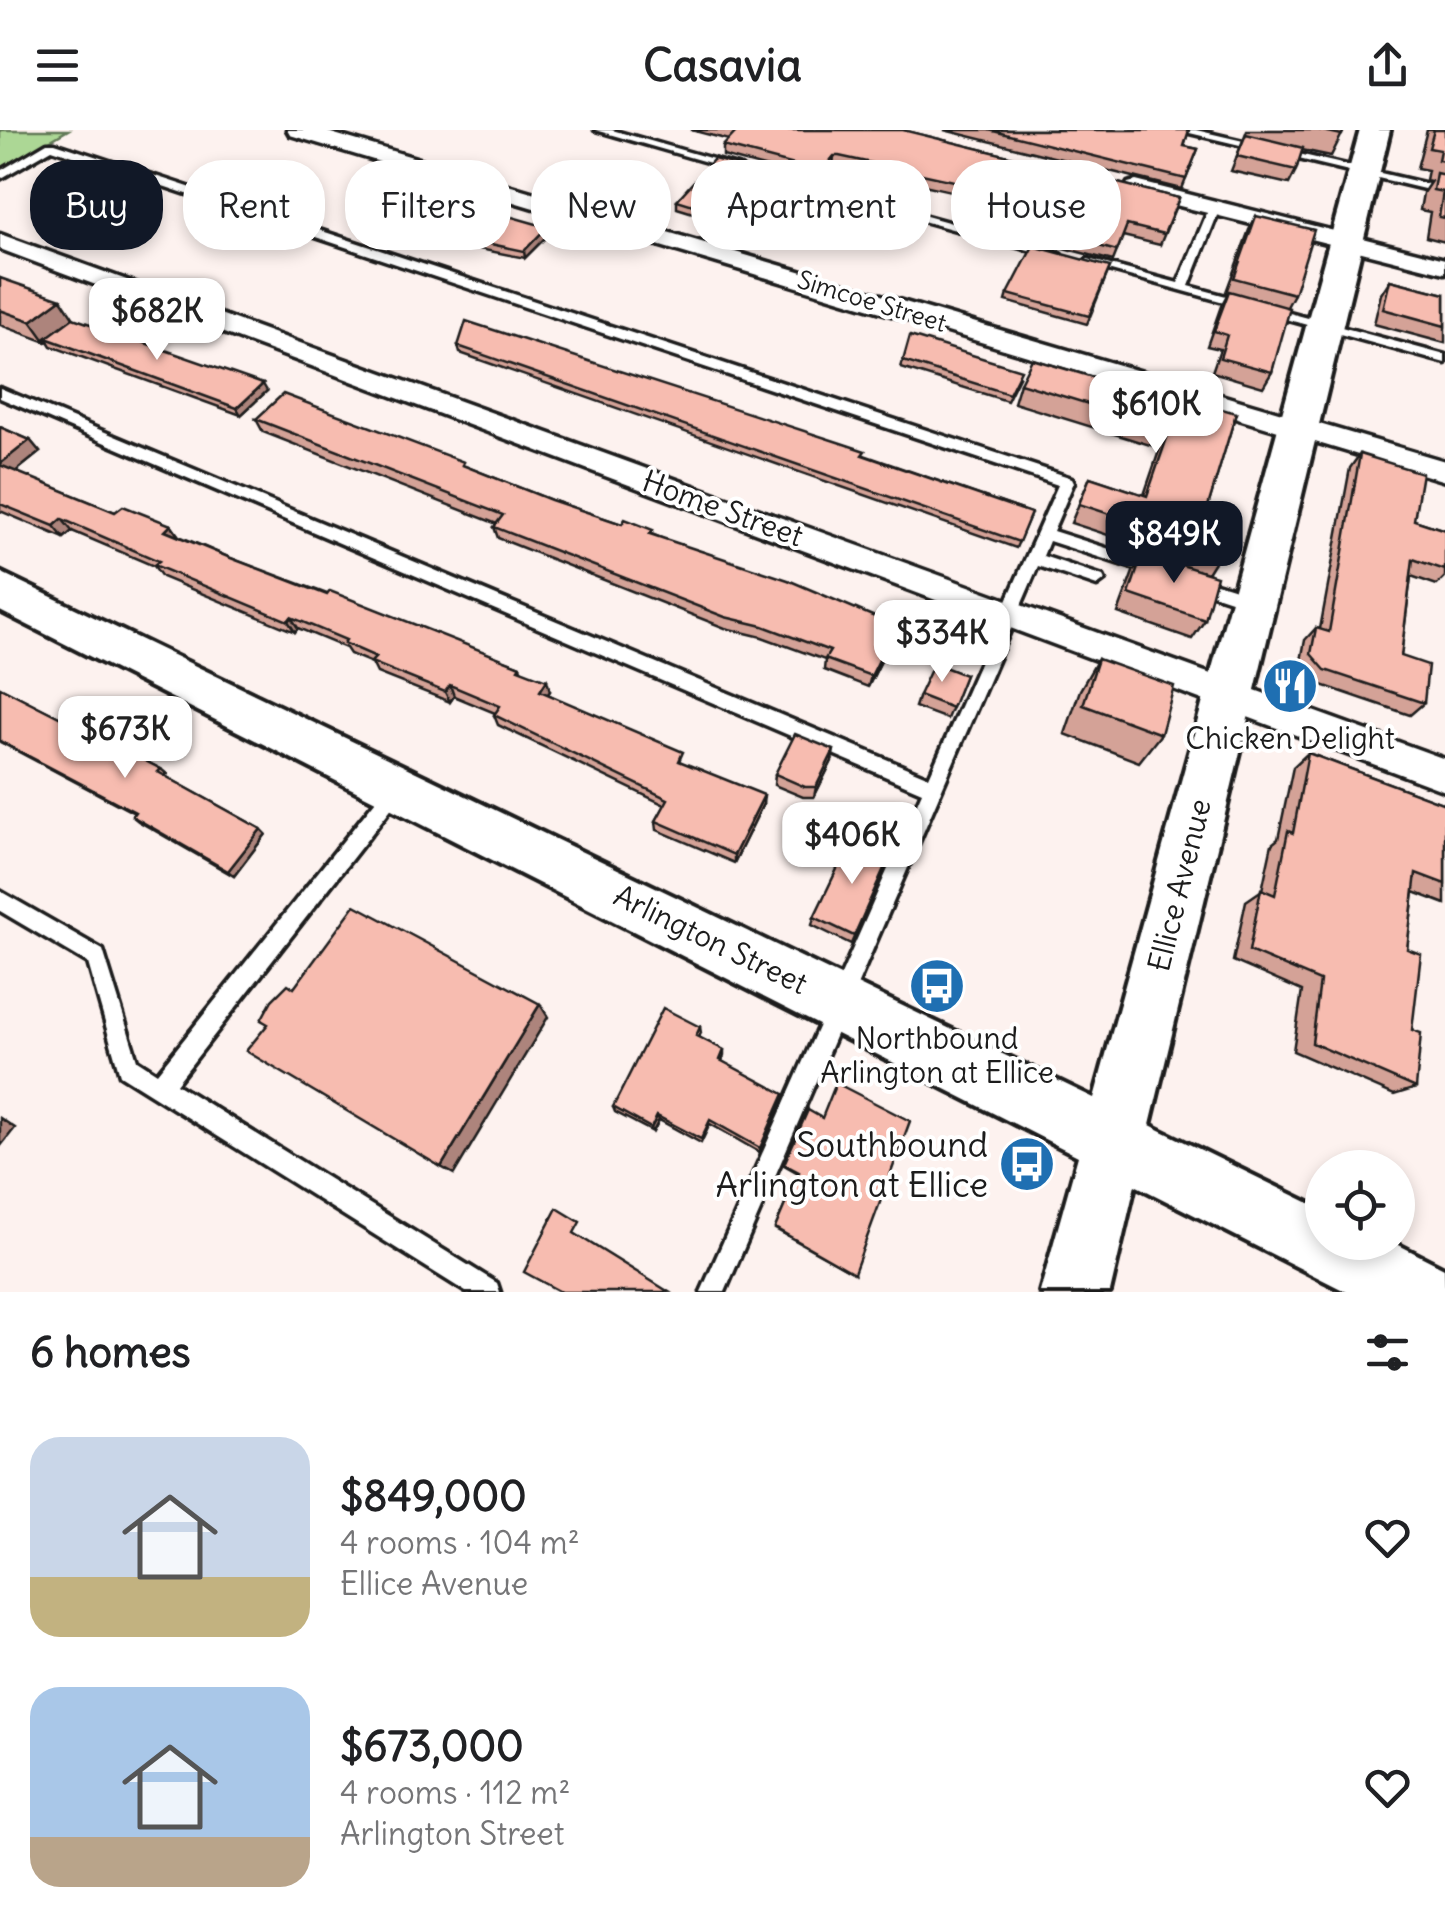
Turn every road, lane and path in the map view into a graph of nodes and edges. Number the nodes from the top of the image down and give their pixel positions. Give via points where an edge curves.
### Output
1 (298, 130) edge
2 (600, 130) edge
3 (1182, 130) edge
4 (1370, 151) edge
5 (710, 160) edge
6 (0, 176) edge
7 (1121, 184) edge
8 (1445, 191) edge
9 (1214, 208) junction
10 (931, 220) edge
11 (0, 241) edge
12 (1346, 241) junction
13 (1445, 266) edge
14 (1182, 288) junction
15 (1323, 326) junction
16 (1445, 360) edge
17 (0, 393) edge
18 (1297, 427) junction
19 (1445, 472) edge
20 (1043, 534) junction
21 (1032, 558) junction
22 (1098, 580) dead end
23 (0, 590) edge
24 (1252, 601) junction
25 (1007, 613) junction
26 (1228, 694) junction
27 (1445, 775) edge
28 (398, 786) junction
29 (931, 787) junction
30 (0, 900) edge
31 (842, 1004) junction
32 (160, 1087) junction
33 (1115, 1141) junction
34 (488, 1292) edge
35 (713, 1292) edge
36 (1075, 1292) edge
37 (1420, 1292) edge

1 - 18 street, Simcoe Street
2 - 5 lane
3 - 4 lane
4 - 8 lane
4 - 12 main road, Ellice Avenue
6 - 20 lane via 51,145 1067,482
7 - 9 street
9 - 12 street
9 - 14 lane
10 - 14 lane
11 - 25 street, Home Street
12 - 13 street
12 - 15 main road, Ellice Avenue
14 - 15 lane
15 - 16 lane
15 - 18 main road, Ellice Avenue
17 - 29 lane
18 - 19 street, Simcoe Street
18 - 24 main road, Ellice Avenue
20 - 21 lane
20 - 24 lane
21 - 22 lane
21 - 25 lane
23 - 28 main road, Arlington Street
24 - 26 main road, Ellice Avenue
25 - 26 street, Home Street
25 - 29 lane
26 - 27 street, Home Street
26 - 33 main road, Ellice Avenue
28 - 31 main road, Arlington Street
28 - 32 lane
29 - 31 lane
30 - 32 lane via 96,957 128,1067
31 - 33 main road, Arlington Street
31 - 35 lane
32 - 34 lane
33 - 36 main road, Ellice Avenue
33 - 37 main road, Arlington Street

